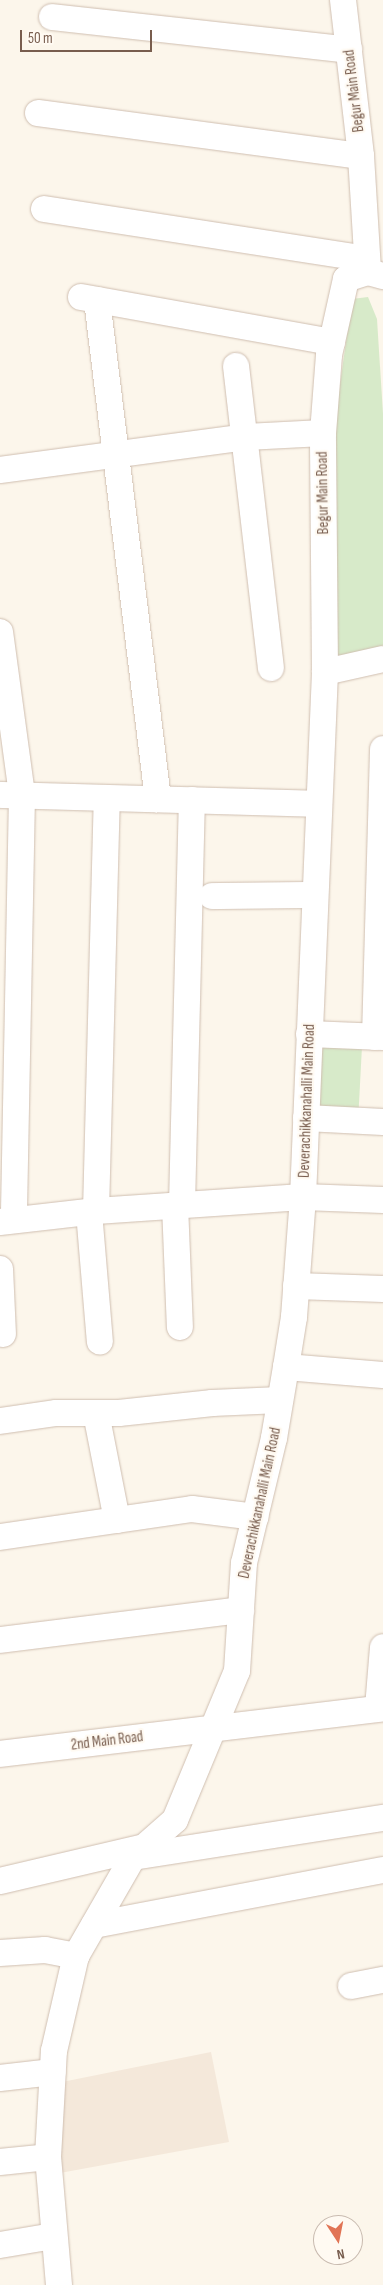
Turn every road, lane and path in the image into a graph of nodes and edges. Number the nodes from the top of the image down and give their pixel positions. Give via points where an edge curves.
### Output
1 (344, 0) edge
2 (52, 17) dead end
3 (349, 50) junction
4 (38, 113) dead end
5 (361, 156) junction
6 (44, 209) dead end
7 (372, 269) edge
8 (332, 342) junction
9 (236, 366) dead end
10 (322, 433) junction
11 (246, 437) junction
12 (114, 455) junction
13 (0, 470) edge
14 (0, 632) edge
15 (383, 659) edge
16 (271, 668) dead end
17 (325, 672) junction
18 (383, 749) edge
19 (11, 795) edge
20 (107, 798) junction
21 (158, 799) junction
22 (192, 800) junction
23 (319, 804) junction
24 (315, 895) junction
25 (212, 896) dead end
26 (309, 1034) junction
27 (379, 1037) edge
28 (306, 1118) junction
29 (383, 1122) edge
30 (303, 1197) junction
31 (383, 1200) edge
32 (178, 1205) junction
33 (93, 1211) junction
34 (7, 1220) edge
35 (0, 1269) edge
36 (296, 1286) junction
37 (383, 1289) edge
38 (180, 1327) dead end
39 (3, 1334) dead end
40 (100, 1342) dead end
41 (286, 1367) junction
42 (383, 1375) edge
43 (280, 1400) junction
44 (96, 1413) junction
45 (0, 1421) edge
46 (255, 1517) junction
47 (117, 1520) junction
48 (0, 1537) edge
49 (241, 1610) junction
50 (0, 1640) edge
51 (383, 1647) edge
52 (380, 1708) edge
53 (214, 1728) junction
54 (0, 1754) edge
55 (383, 1818) edge
56 (139, 1852) junction
57 (383, 1870) edge
58 (0, 1881) edge
59 (94, 1925) junction
60 (0, 1954) edge
61 (76, 1956) junction
62 (383, 1980) edge
63 (351, 1986) dead end
64 (53, 2072) junction
65 (0, 2078) edge
66 (48, 2157) junction
67 (0, 2162) edge
68 (53, 2236) junction
69 (0, 2245) edge
70 (59, 2285) edge

1 - 3 street, Begur Main Road
2 - 3 street
3 - 5 street, Begur Main Road
4 - 5 street
5 - 7 street, Begur Main Road
6 - 7 street
7 - 8 street, Begur Main Road via 346,279
8 - 10 street, Begur Main Road
8 - 12 street via 89,299
9 - 11 street
10 - 11 street
10 - 17 street, Begur Main Road
11 - 12 street
11 - 16 street
12 - 13 street
12 - 21 street
14 - 19 street
15 - 17 street
17 - 23 street, Deverachikkanahalli Main Road
18 - 27 street
19 - 20 street
19 - 34 street
20 - 21 street
20 - 33 street
21 - 22 street
22 - 23 street
22 - 32 street
23 - 24 street, Deverachikkanahalli Main Road
24 - 25 street
24 - 26 street, Deverachikkanahalli Main Road
26 - 27 street
26 - 28 street, Deverachikkanahalli Main Road
28 - 29 street
28 - 30 street, Deverachikkanahalli Main Road
30 - 31 street
30 - 32 street
30 - 36 street, Deverachikkanahalli Main Road
32 - 33 street
32 - 38 street
33 - 34 street
33 - 40 street
35 - 39 street
36 - 37 street
36 - 41 street, Deverachikkanahalli Main Road
41 - 42 street
41 - 43 street, Deverachikkanahalli Main Road
43 - 44 street
43 - 46 street, Deverachikkanahalli Main Road
44 - 45 street via 56,1413
44 - 47 street
46 - 47 street via 192,1509
46 - 49 street, Deverachikkanahalli Main Road via 244,1563
47 - 48 street
49 - 50 street
49 - 53 street, Deverachikkanahalli Main Road via 237,1671
51 - 52 street
52 - 53 street, 2nd Main Road
53 - 54 street, 2nd Main Road
53 - 56 street, Deverachikkanahalli Main Road via 175,1820
55 - 56 street
56 - 58 street
56 - 59 street, Deverachikkanahalli Main Road
57 - 59 street
59 - 61 street, Deverachikkanahalli Main Road
60 - 61 street via 45,1950
61 - 64 street, Deverachikkanahalli Main Road via 54,2051
62 - 63 street
64 - 65 street
64 - 66 street, Deverachikkanahalli Main Road
66 - 67 street
66 - 68 street, Deverachikkanahalli Main Road
68 - 69 street
68 - 70 street, Deverachikkanahalli Main Road

